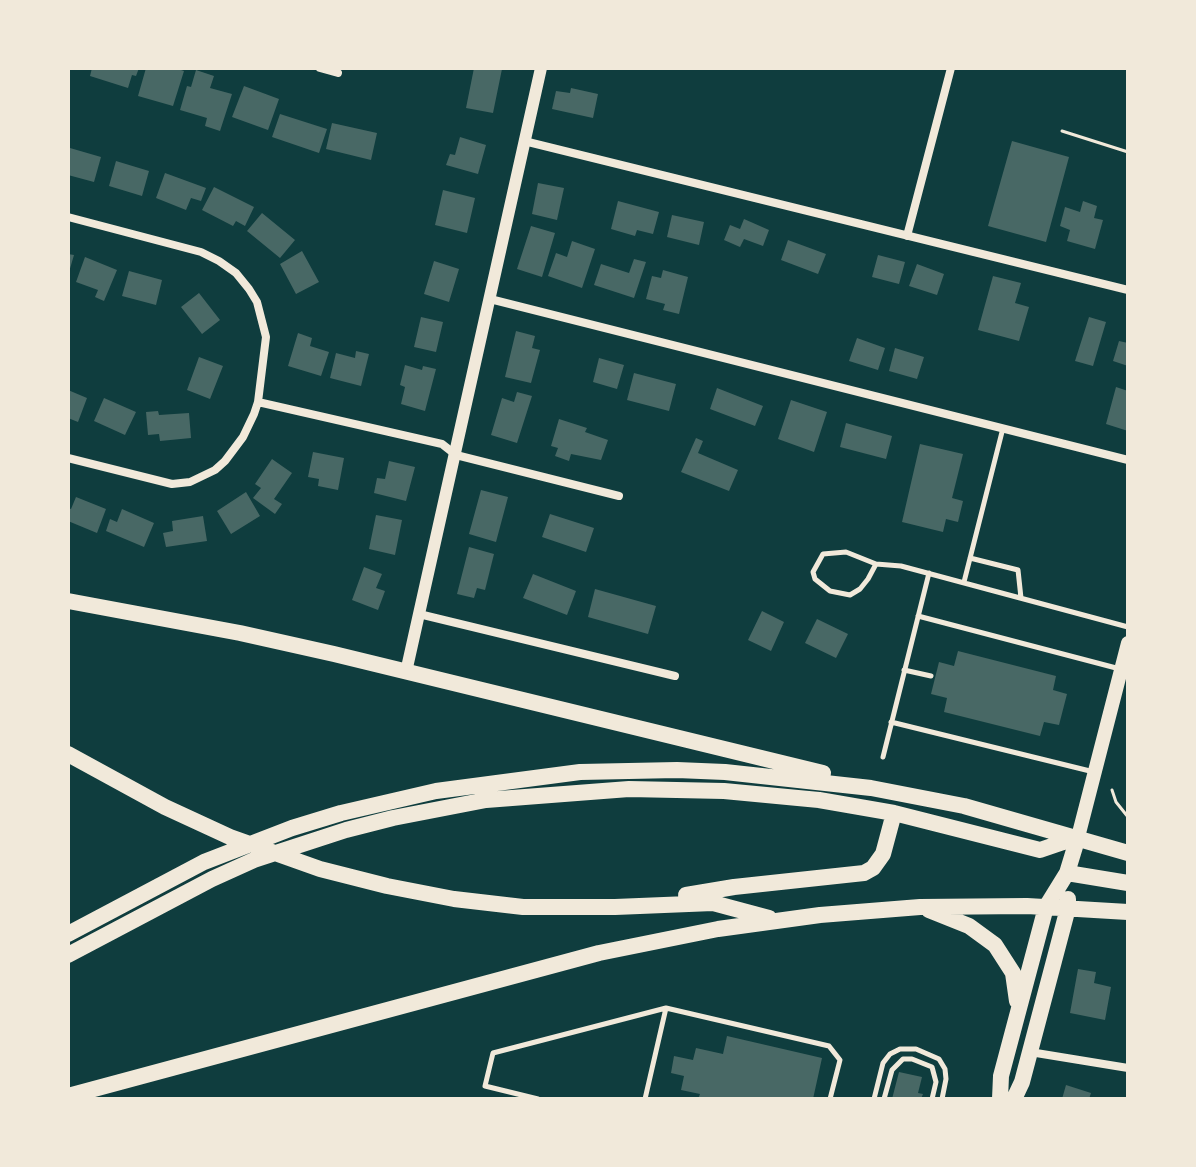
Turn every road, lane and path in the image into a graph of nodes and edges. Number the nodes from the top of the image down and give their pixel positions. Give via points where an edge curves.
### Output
1 (320, 68) edge
2 (541, 68) edge
3 (951, 68) edge
4 (338, 73) dead end
5 (1062, 131) dead end
6 (524, 141) junction
7 (1128, 152) edge
8 (68, 217) edge
9 (907, 236) junction
10 (1128, 290) edge
11 (490, 299) junction
12 (258, 402) junction
13 (1003, 428) junction
14 (456, 455) junction
15 (68, 458) edge
16 (1128, 460) edge
17 (619, 496) dead end
18 (970, 558) junction
19 (876, 564) junction
20 (929, 573) junction
21 (964, 582) junction
22 (1021, 598) junction
23 (68, 601) edge
24 (419, 614) junction
25 (918, 616) junction
26 (1128, 627) edge
27 (1128, 643) edge
28 (1121, 669) junction
29 (904, 670) junction
30 (406, 672) junction
31 (675, 676) dead end
32 (931, 676) dead end
33 (891, 722) junction
34 (68, 754) edge
35 (883, 757) dead end
36 (1095, 773) junction
37 (1112, 790) dead end
38 (917, 796) junction
39 (894, 813) junction
40 (1128, 817) edge
41 (1078, 837) junction
42 (1128, 853) edge
43 (1067, 873) junction
44 (1128, 883) edge
45 (615, 907) junction
46 (920, 907) junction
47 (1046, 907) junction
48 (1068, 908) junction
49 (1128, 912) edge
50 (774, 920) junction
51 (68, 934) edge
52 (68, 955) edge
53 (666, 1008) junction
54 (1018, 1012) junction
55 (1030, 1052) junction
56 (1128, 1068) edge
57 (68, 1096) edge
58 (538, 1099) edge
59 (645, 1099) edge
60 (830, 1099) edge
61 (874, 1099) edge
62 (884, 1099) edge
63 (932, 1099) edge
64 (942, 1099) edge
65 (1000, 1099) edge
66 (1014, 1099) edge

1 - 4 street
2 - 6 street
3 - 9 street
5 - 7 path
6 - 9 street
6 - 11 street
8 - 12 street via 201,252 236,273 264,321
9 - 10 street
11 - 13 street
11 - 14 street
12 - 14 street via 442,444
12 - 15 street via 225,461 190,482 154,481
13 - 16 street
13 - 18 lane
14 - 17 street
14 - 24 street
18 - 21 lane
18 - 22 lane via 1018,570
19 - 19 lane via 835,551 823,554 813,572 830,591 850,595
19 - 20 lane
20 - 21 lane
20 - 25 lane
21 - 22 lane
22 - 26 lane
23 - 30 main road via 240,633
24 - 30 street
24 - 31 street
25 - 28 lane
25 - 29 lane
27 - 28 main road
28 - 36 main road
29 - 32 lane
29 - 33 lane
30 - 38 main road
33 - 35 lane
33 - 36 lane
34 - 45 main road via 230,837 376,884 523,907
36 - 41 main road
37 - 40 path
38 - 41 main road
38 - 51 main road via 809,780 677,770 580,772 483,783 341,813 248,843
39 - 41 main road via 1040,850
39 - 45 main road via 883,854 864,873
39 - 52 main road via 771,794 677,789 565,792 439,808 254,860
41 - 42 main road
41 - 43 main road
43 - 44 main road
43 - 47 main road
43 - 48 main road
45 - 50 main road via 713,903
46 - 47 main road
46 - 50 main road
46 - 54 main road via 969,926 995,945 1013,973
47 - 48 main road
47 - 54 main road
48 - 49 main road
48 - 55 main road
50 - 57 main road via 599,953
53 - 58 lane via 493,1053 485,1086
53 - 59 lane
53 - 60 lane via 829,1046 840,1060
54 - 65 main road
55 - 56 street
55 - 66 main road
61 - 64 lane via 890,1054 916,1049 939,1059 945,1069
62 - 63 lane via 892,1070 903,1059 912,1059 932,1067

